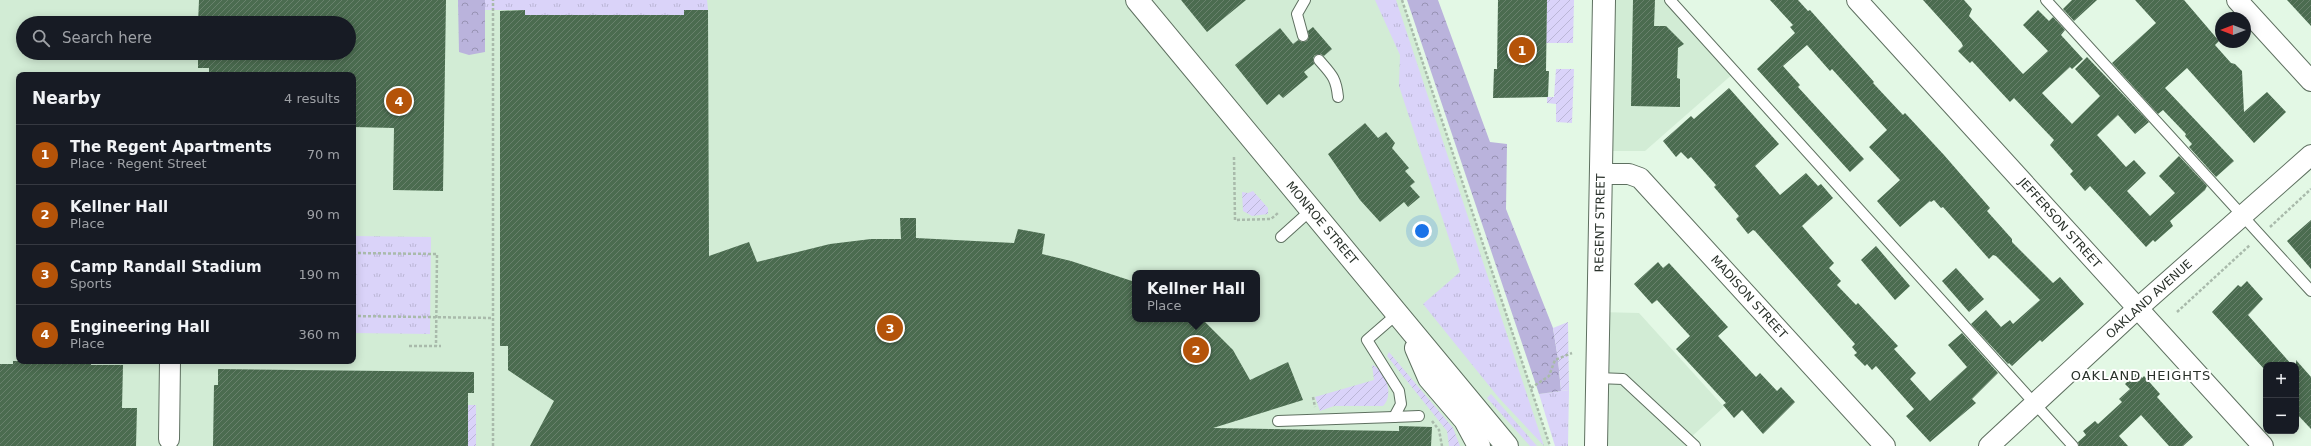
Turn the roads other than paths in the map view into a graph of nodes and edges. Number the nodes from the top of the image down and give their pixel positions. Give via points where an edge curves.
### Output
1 (1137, 0) edge
2 (1305, 0) edge
3 (1604, 0) edge
4 (1670, 0) edge
5 (1857, 0) edge
6 (2046, 0) edge
7 (2237, 0) edge
8 (1303, 36) dead end
9 (1319, 60) dead end
10 (2311, 81) edge
11 (1338, 97) dead end
12 (2311, 155) edge
13 (1601, 174) junction
14 (1311, 210) junction
15 (2242, 216) junction
16 (1281, 237) dead end
17 (2311, 291) edge
18 (2138, 308) junction
19 (1402, 319) junction
20 (170, 364) edge
21 (1597, 378) junction
22 (2034, 403) junction
23 (1419, 416) dead end
24 (1394, 417) junction
25 (1278, 421) dead end
26 (169, 442) edge
27 (1479, 446) edge
28 (1506, 446) edge
29 (1596, 446) edge
30 (1695, 446) edge
31 (1885, 446) edge
32 (1989, 446) edge
33 (2074, 446) edge
34 (2263, 446) edge

1 - 14 main road, MONROE STREET
2 - 8 lane via 1297,14
3 - 13 main road, REGENT STREET
4 - 22 lane
5 - 18 street, JEFFERSON STREET
6 - 15 lane
7 - 10 street
9 - 11 lane via 1337,83
12 - 15 street, OAKLAND AVENUE
13 - 21 main road, REGENT STREET
13 - 31 street, MADISON STREET via 1629,174 1640,178
14 - 16 lane
14 - 19 main road, MONROE STREET
15 - 17 lane
15 - 18 street, OAKLAND AVENUE
18 - 22 street, OAKLAND AVENUE
18 - 34 street, JEFFERSON STREET
19 - 24 lane via 1367,340 1399,391 1401,404
19 - 27 main road via 1429,378 1465,420
19 - 28 main road, MONROE STREET
20 - 26 street
21 - 29 main road, REGENT STREET
21 - 30 lane via 1623,379
22 - 32 street, OAKLAND AVENUE
22 - 33 lane
23 - 24 lane
24 - 25 lane

